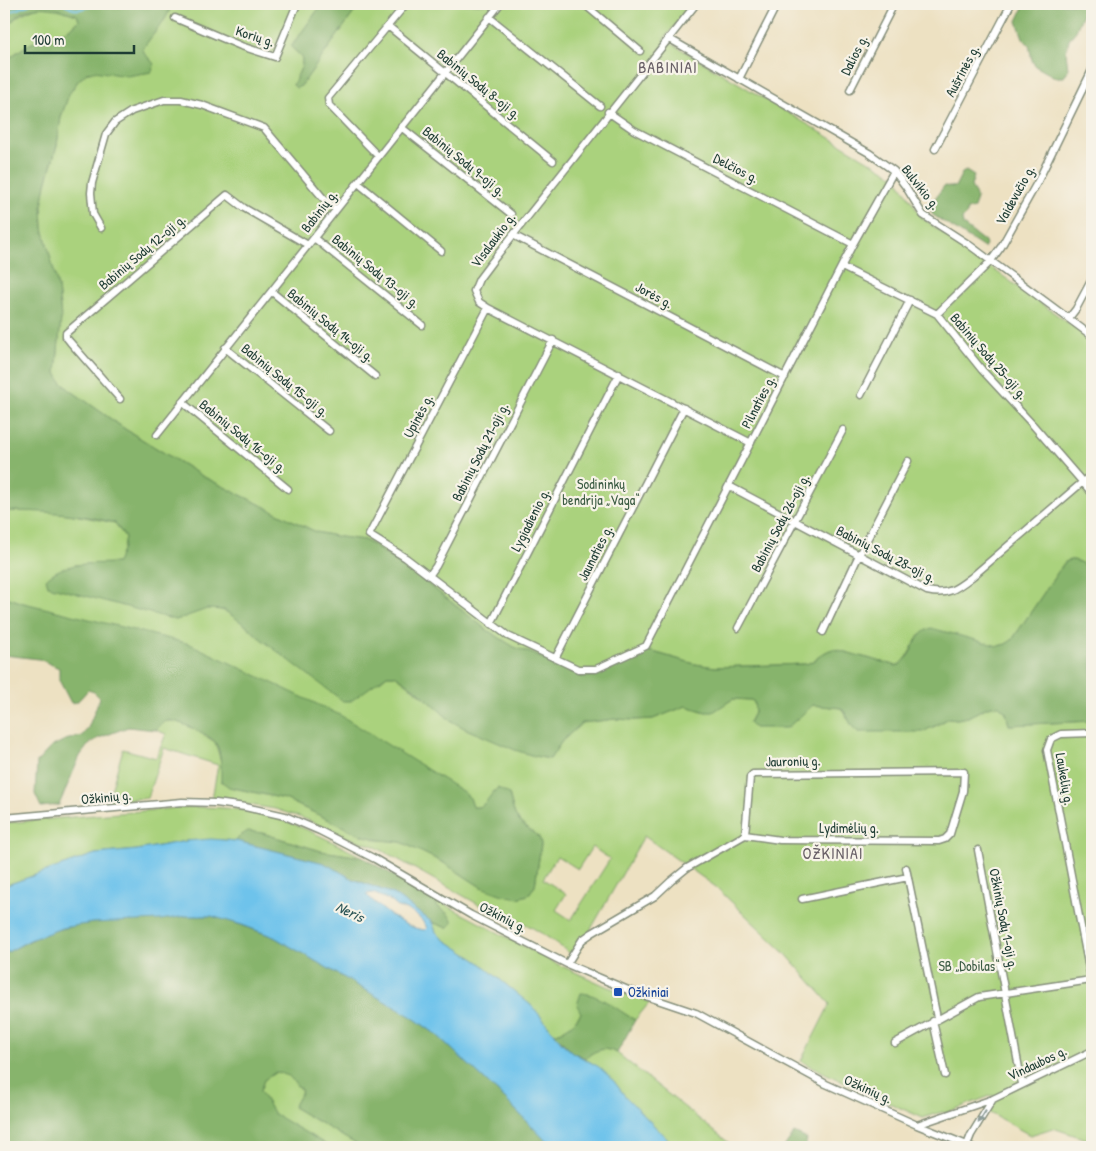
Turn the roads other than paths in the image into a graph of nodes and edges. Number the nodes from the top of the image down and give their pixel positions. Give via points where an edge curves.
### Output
1 (297, 4) edge
2 (406, 4) edge
3 (500, 4) edge
4 (584, 4) edge
5 (695, 4) edge
6 (777, 4) edge
7 (894, 4) edge
8 (1011, 4) edge
9 (489, 16) junction
10 (175, 18) dead end
11 (388, 26) junction
12 (668, 38) junction
13 (640, 51) dead end
14 (1092, 70) edge
15 (445, 72) junction
16 (739, 79) junction
17 (850, 90) dead end
18 (600, 106) dead end
19 (608, 112) junction
20 (401, 127) junction
21 (935, 149) dead end
22 (378, 156) junction
23 (553, 161) dead end
24 (894, 171) junction
25 (358, 183) junction
26 (336, 210) junction
27 (511, 214) dead end
28 (101, 228) dead end
29 (512, 234) junction
30 (314, 238) junction
31 (853, 244) junction
32 (308, 245) junction
33 (441, 250) dead end
34 (990, 262) junction
35 (842, 267) junction
36 (1092, 279) edge
37 (272, 292) junction
38 (910, 300) junction
39 (488, 308) junction
40 (936, 314) junction
41 (1068, 318) junction
42 (422, 325) dead end
43 (1092, 336) edge
44 (553, 340) junction
45 (225, 348) junction
46 (618, 374) junction
47 (375, 376) dead end
48 (785, 377) junction
49 (861, 395) dead end
50 (120, 399) dead end
51 (182, 402) junction
52 (684, 408) junction
53 (843, 430) dead end
54 (329, 431) dead end
55 (157, 434) dead end
56 (751, 443) junction
57 (908, 461) dead end
58 (1092, 474) edge
59 (1083, 482) junction
60 (729, 486) junction
61 (288, 489) dead end
62 (1092, 493) edge
63 (794, 521) junction
64 (859, 556) junction
65 (429, 576) junction
66 (491, 624) junction
67 (738, 628) dead end
68 (823, 632) dead end
69 (556, 657) junction
70 (1092, 733) edge
71 (4, 818) edge
72 (950, 834) joint
73 (745, 835) junction
74 (978, 850) dead end
75 (906, 868) dead end
76 (908, 877) junction
77 (802, 899) dead end
78 (567, 964) junction
79 (1092, 982) edge
80 (1006, 993) junction
81 (935, 1020) junction
82 (895, 1043) dead end
83 (1092, 1051) edge
84 (945, 1075) dead end
85 (1022, 1084) junction
86 (993, 1099) junction
87 (918, 1126) junction
88 (969, 1146) edge

1 - 10 street, Korių g. via 275,57
2 - 11 street
3 - 9 street, Babinių g.
4 - 13 street
5 - 12 street, Visalaukio g.
6 - 16 street
7 - 17 street, Dalios g.
8 - 21 street, Aušrinės g.
9 - 15 street, Babinių g.
9 - 18 street
11 - 15 street, Babinių Sodų 8-oji g.
11 - 22 street via 328,98 329,105
12 - 16 street, Bulvikio g.
12 - 19 street, Visalaukio g.
14 - 34 street, Vaidevučio g. via 1038,180
15 - 20 street, Babinių g.
15 - 23 street, Babinių Sodų 8-oji g.
16 - 24 street, Bulvikio g. via 869,153
19 - 29 street, Visalaukio g.
19 - 31 street, Delčios g. via 634,130
20 - 22 street, Babinių g.
20 - 27 street, Babinių Sodų 9-oji g.
22 - 25 street, Babinių g.
24 - 31 street, Pilnaties g.
24 - 34 street, Bulvikio g. via 923,215
25 - 26 street, Babinių g.
25 - 33 street
26 - 28 street via 264,128 202,105 164,100 132,111 106,134 91,193 93,214
26 - 30 street, Babinių g.
29 - 39 street, Visalaukio g. via 475,285 475,297
29 - 48 street, Jorės g.
30 - 32 street, Babinių g.
30 - 42 street, Babinių Sodų 13-oji g.
31 - 35 street, Pilnaties g.
32 - 37 street, Babinių g.
32 - 50 street, Babinių Sodų 12-oji g. via 227,195 66,333 70,342
34 - 40 street, Vaidevučio g.
34 - 41 street, Bulvikio g.
35 - 38 street, Babinių Sodų 25-oji g.
35 - 48 street, Pilnaties g.
36 - 41 street via 1076,310
37 - 45 street, Babinių g.
37 - 47 street, Babinių Sodų 14-oji g.
38 - 40 street, Babinių Sodų 25-oji g.
38 - 49 street
39 - 44 street, Visalaukio g.
39 - 65 street, Upinės g. via 369,535
40 - 59 street, Babinių Sodų 25-oji g.
41 - 43 street, Bulvikio g.
44 - 46 street, Visalaukio g.
44 - 65 street, Babinių Sodų 21-oji g.
45 - 51 street, Babinių g.
45 - 54 street, Babinių Sodų 15-oji g.
46 - 52 street, Visalaukio g.
46 - 66 street, Lygiadienio g.
48 - 56 street, Pilnaties g.
51 - 55 street, Babinių g.
51 - 61 street, Babinių Sodų 16-oji g.
52 - 56 street, Visalaukio g.
52 - 69 street, Jaunaties g.
53 - 63 street, Babinių Sodų 26-oji g.
56 - 60 street, Pilnaties g.
57 - 64 street
58 - 59 street, Babinių Sodų 28-oji g.
59 - 62 street, Babinių Sodų 25-oji g.
59 - 64 street, Babinių Sodų 28-oji g. via 973,576 949,592 927,591
60 - 63 street, Babinių Sodų 28-oji g.
60 - 69 street, Pilnaties g. via 646,646 596,670 578,669
63 - 64 street, Babinių Sodų 28-oji g.
63 - 67 street, Babinių Sodų 26-oji g.
64 - 68 street
65 - 66 street
66 - 69 street via 508,636
70 - 79 street, Laukelių g. via 1061,734 1051,739 1046,750
71 - 78 street, Ožkinių g. via 182,802 216,803 268,811 303,823 375,859 471,915
72 - 73 street, Lydimėlių g. via 938,841 780,840
72 - 73 street, Jauronių g. via 963,791 964,772 753,774 750,777
73 - 78 street via 687,868 655,896 582,940
74 - 80 street, Ožkinių Sodų 1-oji g.
75 - 76 street
76 - 77 street
76 - 81 street
78 - 87 street, Ožkinių g. via 628,990 696,1013 826,1084
79 - 80 street
80 - 81 street via 979,997
80 - 85 street, Ožkinių Sodų 1-oji g.
81 - 82 street
81 - 84 street
83 - 85 street, Vindaubos g.
85 - 86 street, Vindaubos g.
86 - 87 street, Vindaubos g.
86 -> 88 street via 971,1135
87 - 88 street, Ožkinių g.

